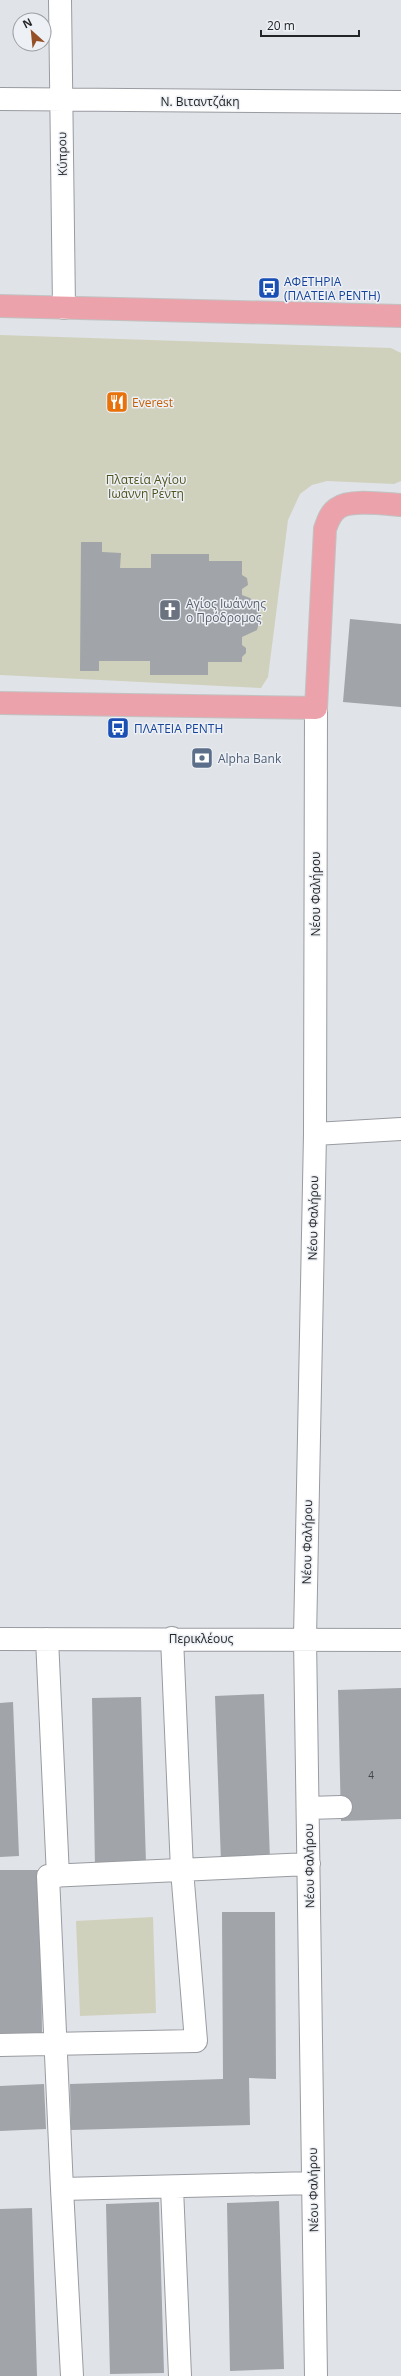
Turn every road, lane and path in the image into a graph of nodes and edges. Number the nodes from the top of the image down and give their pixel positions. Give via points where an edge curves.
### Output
1 (60, 0) edge
2 (0, 99) edge
3 (61, 100) junction
4 (401, 102) edge
5 (0, 306) edge
6 (64, 308) junction
7 (401, 316) edge
8 (401, 505) edge
9 (0, 703) edge
10 (316, 708) junction
11 (401, 1129) edge
12 (315, 1134) junction
13 (172, 1638) junction
14 (305, 1638) junction
15 (0, 1639) edge
16 (47, 1639) junction
17 (401, 1640) edge
18 (341, 1807) dead end
19 (308, 1808) junction
20 (309, 1864) junction
21 (182, 1870) junction
22 (58, 1876) junction
23 (0, 2044) edge
24 (57, 2044) junction
25 (312, 2183) junction
26 (172, 2188) junction
27 (62, 2189) junction
28 (72, 2376) edge
29 (180, 2376) edge
30 (316, 2376) edge

1 - 3 street, Κύπρου
2 - 3 street, Ν. Βιταντζάκη
3 - 4 street, Ν. Βιταντζάκη
3 - 6 street, Κύπρου
5 - 6 main road
6 - 7 main road
8 - 10 main road via 352,503 338,507 330,517 325,530
9 - 10 main road
10 - 12 street, Νέου Φαλήρου
11 - 12 street
12 - 14 street, Νέου Φαλήρου
13 - 14 street, Περικλέους
13 - 16 street, Περικλέους
13 - 21 street
14 - 17 street, Περικλέους
14 - 19 street, Νέου Φαλήρου
15 - 16 street, Περικλέους
16 - 22 street
18 - 19 street
19 - 20 street, Νέου Φαλήρου
20 - 21 street
20 - 25 street, Νέου Φαλήρου
21 - 22 street
21 - 24 street via 196,2041
22 - 24 street via 48,1876
23 - 24 street
24 - 27 street
25 - 26 street
25 - 30 street, Νέου Φαλήρου
26 - 27 street
26 - 29 street
27 - 28 street

